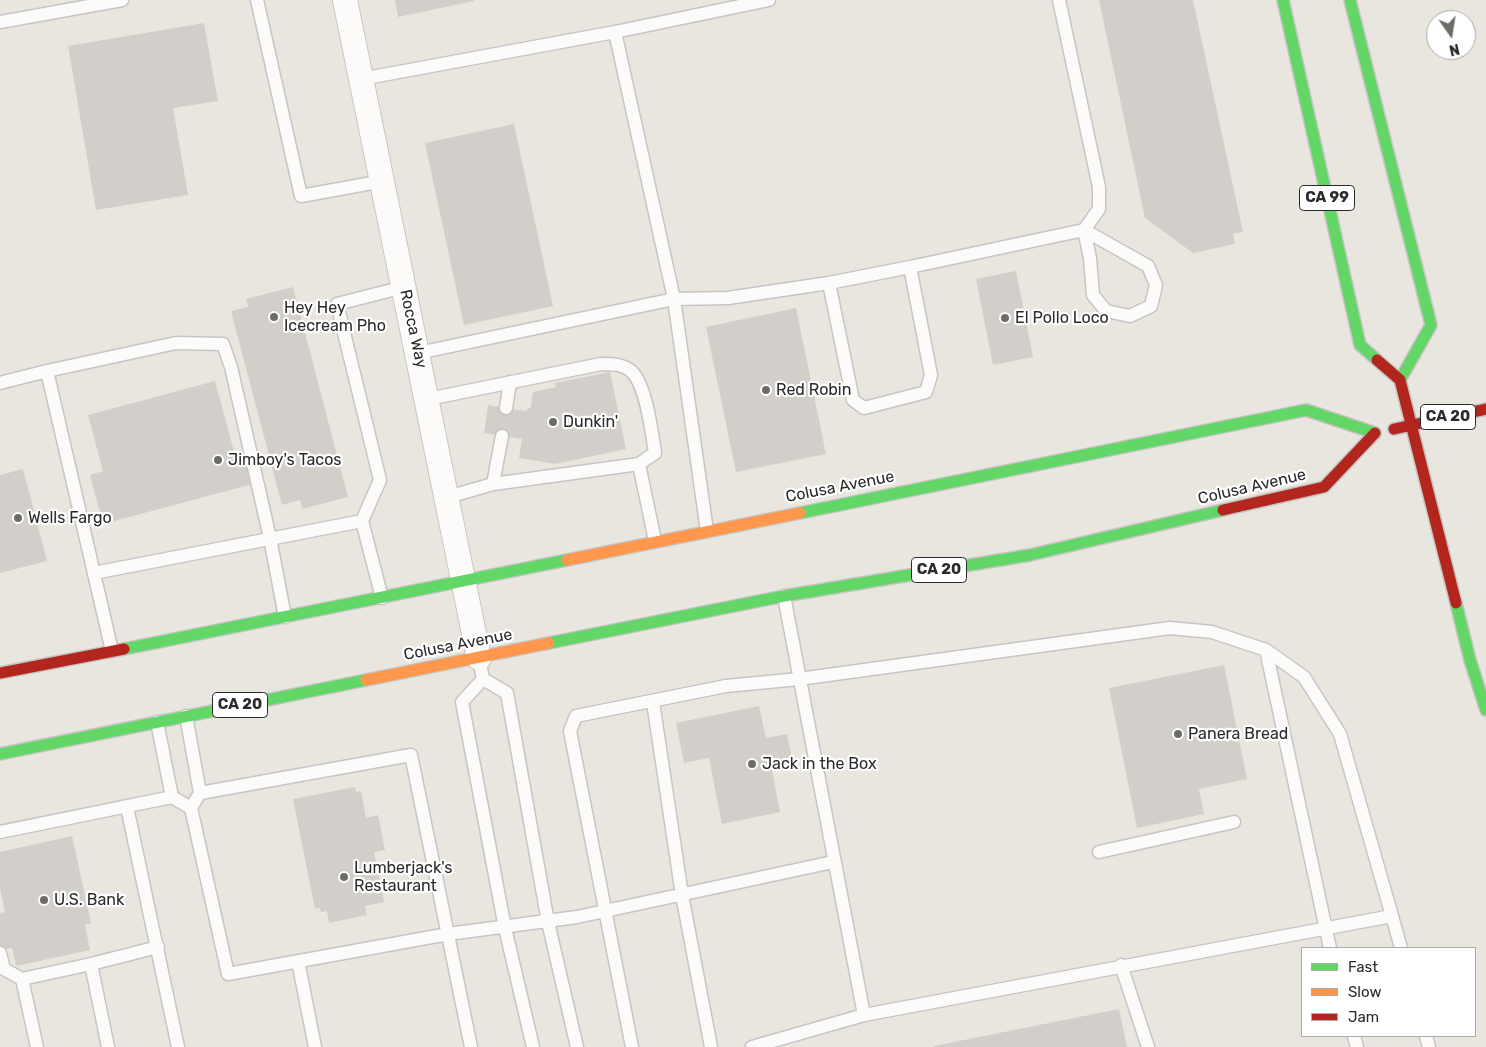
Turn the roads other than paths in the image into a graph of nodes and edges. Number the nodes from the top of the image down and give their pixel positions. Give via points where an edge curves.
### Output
1 (122, 0) edge
2 (257, 0) edge
3 (345, 0) edge
4 (769, 0) edge
5 (1059, 0) edge
6 (1283, 0) edge
7 (1350, 0) edge
8 (0, 22) edge
9 (616, 32) junction
10 (361, 79) junction
11 (382, 181) junction
12 (1084, 230) junction
13 (910, 267) junction
14 (829, 283) junction
15 (404, 287) junction
16 (674, 299) junction
17 (418, 353) junction
18 (47, 371) junction
19 (1400, 380) junction
20 (510, 382) junction
21 (0, 383) edge
22 (428, 399) junction
23 (506, 408) dead end
24 (1486, 409) edge
25 (1411, 425) junction
26 (1376, 433) junction
27 (502, 436) dead end
28 (638, 464) junction
29 (493, 484) junction
30 (448, 496) junction
31 (362, 521) junction
32 (707, 531) junction
33 (270, 538) junction
34 (655, 541) junction
35 (94, 573) junction
36 (465, 579) junction
37 (784, 596) junction
38 (382, 598) junction
39 (285, 617) junction
40 (1266, 650) junction
41 (112, 651) junction
42 (481, 668) junction
43 (0, 673) edge
44 (799, 679) junction
45 (653, 702) junction
46 (1486, 710) edge
47 (186, 716) junction
48 (157, 722) junction
49 (0, 754) edge
50 (200, 793) junction
51 (172, 797) junction
52 (127, 807) junction
53 (190, 808) junction
54 (1234, 822) dead end
55 (0, 832) edge
56 (1099, 852) dead end
57 (833, 862) junction
58 (682, 895) junction
59 (604, 911) junction
60 (1392, 916) junction
61 (548, 922) junction
62 (505, 928) junction
63 (1324, 928) junction
64 (448, 934) junction
65 (158, 947) junction
66 (1330, 947) edge
67 (1401, 947) edge
68 (0, 954) edge
69 (298, 961) junction
70 (91, 964) junction
71 (1121, 965) junction
72 (22, 979) junction
73 (864, 1015) junction
74 (37, 1047) edge
75 (108, 1047) edge
76 (178, 1047) edge
77 (315, 1047) edge
78 (471, 1047) edge
79 (532, 1047) edge
80 (577, 1047) edge
81 (632, 1047) edge
82 (711, 1047) edge
83 (752, 1047) edge
84 (1148, 1047) edge

1 - 8 lane
2 - 11 lane via 301,196
3 - 10 street, Rocca Way
4 - 9 lane
5 - 12 lane via 1099,187 1099,208
6 - 19 highway, CA 99 via 1360,345
7 - 19 highway via 1431,325
9 - 10 lane
9 - 16 lane
10 - 11 street, Rocca Way
11 - 15 street, Rocca Way
12 - 12 lane via 1093,296 1106,311 1130,316 1151,306 1156,285 1148,266
12 - 13 lane
13 - 14 lane
13 - 14 lane via 932,375 926,392 864,408 853,400
14 - 16 lane via 728,298
15 - 17 street, Rocca Way
15 - 31 lane via 337,304 380,480
16 - 17 lane
16 - 32 lane
17 - 22 street, Rocca Way
18 - 21 lane
18 - 33 lane via 176,342 222,344 231,367
18 - 35 lane
19 - 25 highway
20 - 22 lane
20 - 23 lane
20 - 28 lane via 601,364 623,367 632,372 640,386 655,453
22 - 30 street, Rocca Way
24 - 25 highway, CA 20
25 - 26 highway, CA 20
25 - 46 highway via 1470,660
26 - 32 highway, Colusa Avenue via 1306,410
26 - 37 highway, Colusa Avenue / CA 20 via 1324,487 1030,555
27 - 29 lane
28 - 29 lane
28 - 34 lane
29 - 30 lane
30 - 36 street, Rocca Way
31 - 33 lane
31 - 38 lane
32 - 34 highway, Colusa Avenue
33 - 35 lane
33 - 39 lane
34 - 36 highway, Colusa Avenue
35 - 41 lane
36 - 38 highway, Colusa Avenue
36 - 42 street, Rocca Way
37 - 42 highway, Colusa Avenue / CA 20
37 - 44 lane
38 - 39 highway, Colusa Avenue
39 - 41 highway, Colusa Avenue
40 - 44 lane via 1212,632 1170,628
40 - 60 lane via 1304,677 1340,734
40 - 63 lane
41 - 43 highway, Colusa Avenue
42 - 47 highway, Colusa Avenue / CA 20
42 - 61 lane via 507,693
42 - 62 lane via 462,702
44 - 45 lane via 726,686
44 - 57 lane
45 - 58 lane
45 - 59 lane via 576,716 570,732
47 - 48 highway, Colusa Avenue / CA 20
47 - 50 lane
48 - 49 highway, Colusa Avenue / CA 20
48 - 51 lane
50 - 53 lane
50 - 64 lane via 411,755
51 - 52 lane
51 - 53 lane
52 - 55 lane
52 - 65 lane
53 - 69 lane via 228,974
54 - 56 lane
57 - 58 lane
57 - 73 lane
58 - 59 lane
58 - 82 lane
59 - 61 lane
59 - 81 lane
60 - 63 lane
60 - 67 lane
61 - 62 lane
61 - 80 lane
62 - 64 lane
62 - 79 lane
63 - 66 lane
63 - 71 lane
64 - 69 lane
64 - 78 lane
65 - 70 lane
65 - 76 lane
68 - 72 lane via 4,969
69 - 77 lane
70 - 72 lane
70 - 75 lane
71 - 73 lane
71 - 84 lane
72 - 74 lane
73 - 83 lane

